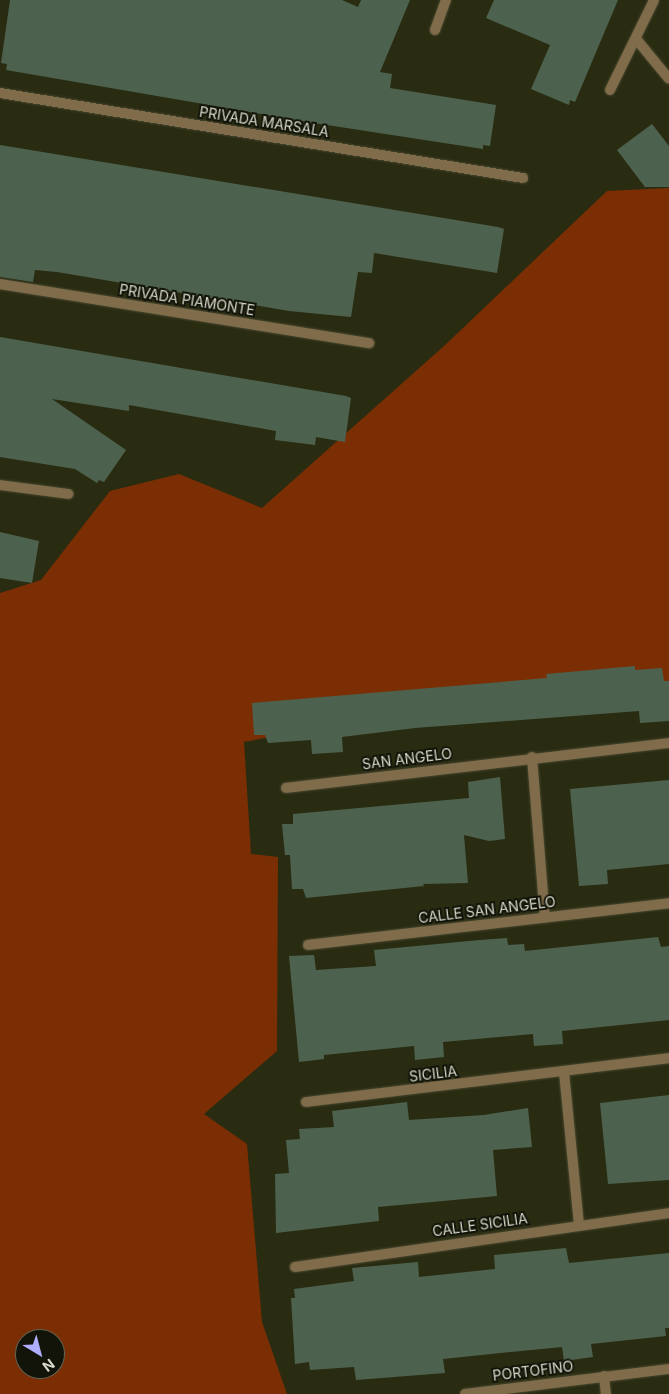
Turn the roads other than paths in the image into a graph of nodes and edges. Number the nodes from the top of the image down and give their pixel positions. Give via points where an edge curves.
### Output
1 (446, 0) edge
2 (654, 0) edge
3 (435, 30) dead end
4 (637, 40) junction
5 (669, 79) edge
6 (610, 90) dead end
7 (0, 93) edge
8 (523, 178) dead end
9 (0, 284) edge
10 (369, 343) dead end
11 (0, 485) edge
12 (68, 494) dead end
13 (669, 743) edge
14 (532, 757) junction
15 (286, 788) dead end
16 (669, 903) edge
17 (545, 917) junction
18 (308, 945) dead end
19 (669, 1058) edge
20 (564, 1072) junction
21 (306, 1102) dead end
22 (669, 1213) edge
23 (579, 1225) junction
24 (295, 1267) dead end
25 (669, 1369) edge
26 (604, 1376) junction
27 (465, 1394) edge
28 (606, 1394) edge

1 - 3 street
2 - 4 street
4 - 5 street
4 - 6 street
7 - 8 street, PRIVADA MARSALA
9 - 10 street, PRIVADA PIAMONTE
11 - 12 street
13 - 14 street, SAN ANGELO
14 - 15 street, SAN ANGELO
14 - 17 street
16 - 17 street, CALLE SAN ANGELO
17 - 18 street, CALLE SAN ANGELO
19 - 20 street, SICILIA
20 - 21 street, SICILIA
20 - 23 street
22 - 23 street, CALLE SICILIA
23 - 24 street, CALLE SICILIA
25 - 26 street, PORTOFINO
26 - 27 street, PORTOFINO
26 - 28 street

